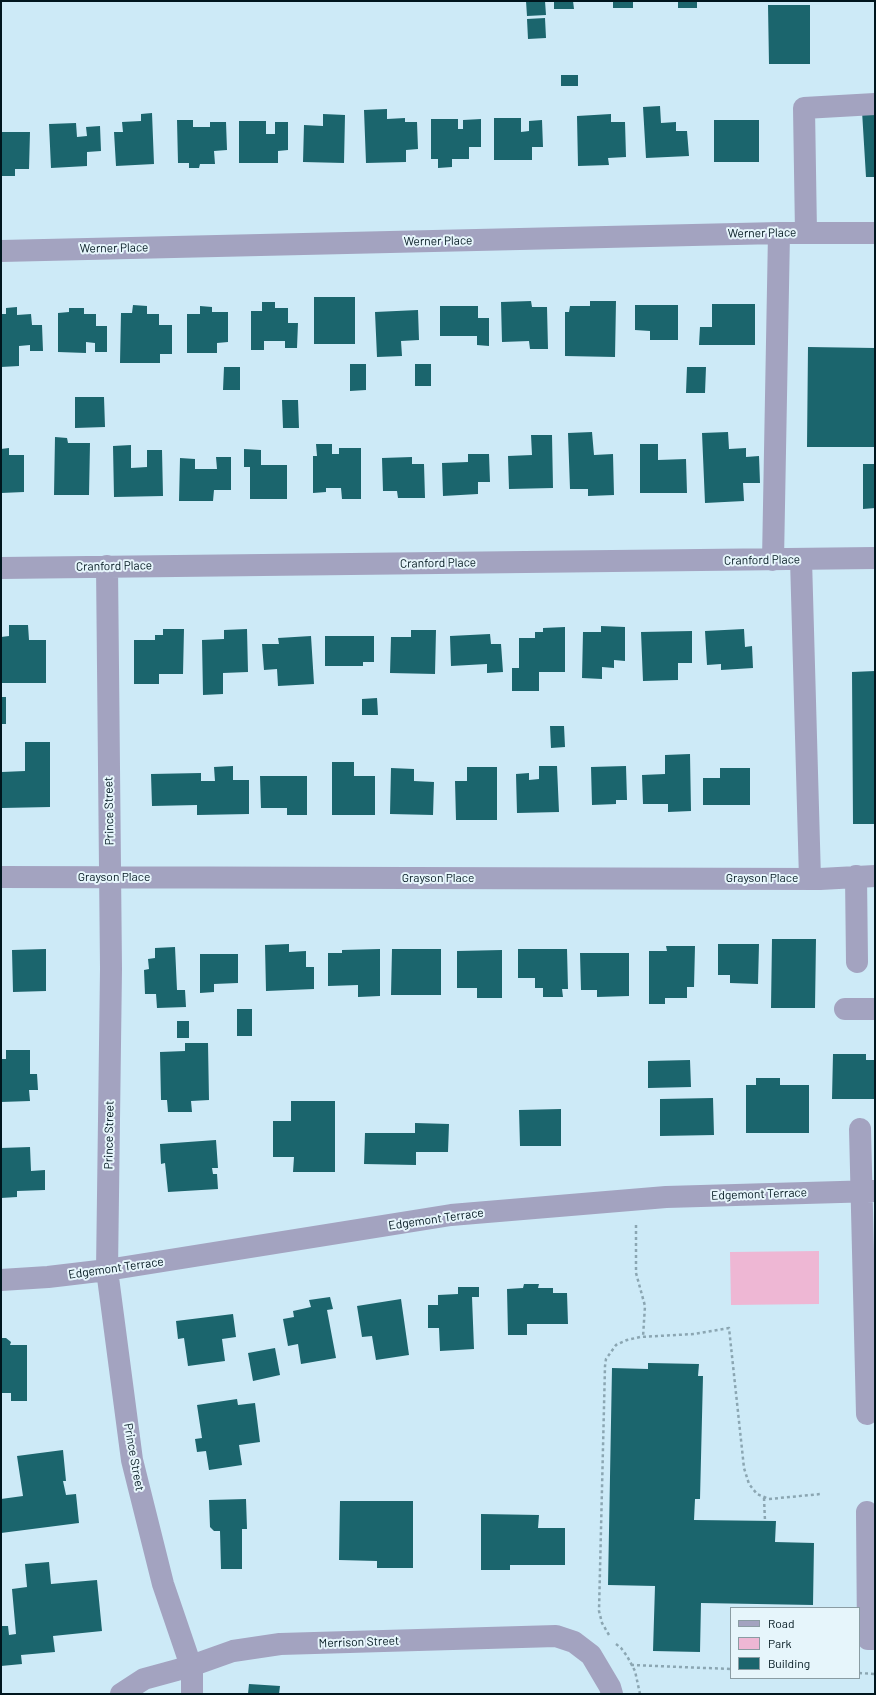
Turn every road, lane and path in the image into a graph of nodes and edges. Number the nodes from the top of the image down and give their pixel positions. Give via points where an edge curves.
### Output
1 (875, 104) edge
2 (779, 233) junction
3 (806, 233) junction
4 (875, 233) edge
5 (1, 251) edge
6 (875, 558) edge
7 (801, 559) junction
8 (772, 560) junction
9 (107, 566) junction
10 (1, 568) edge
11 (866, 876) edge
12 (1, 877) edge
13 (110, 877) junction
14 (810, 879) junction
15 (857, 962) dead end
16 (845, 1009) dead end
17 (875, 1010) edge
18 (860, 1130) dead end
19 (868, 1191) edge
20 (636, 1199) junction
21 (108, 1270) junction
22 (1, 1280) edge
23 (643, 1337) junction
24 (867, 1414) dead end
25 (821, 1494) dead end
26 (764, 1498) junction
27 (867, 1512) dead end
28 (765, 1521) dead end
29 (875, 1639) edge
30 (632, 1665) junction
31 (190, 1666) junction
32 (730, 1669) edge
33 (860, 1673) edge
34 (875, 1674) edge
35 (121, 1694) edge
36 (192, 1694) edge
37 (612, 1694) edge
38 (640, 1694) edge

1 - 3 street via 804,108
2 - 3 street, Werner Place
2 - 5 street, Werner Place
2 - 8 street
3 - 4 street, Werner Place
6 - 7 street, Cranford Place
7 - 8 street, Cranford Place
7 - 14 street
8 - 9 street, Cranford Place
9 - 10 street, Cranford Place
9 - 13 street, Prince Street
11 - 14 street, Grayson Place
11 - 15 street
12 - 13 street, Grayson Place
13 - 14 street, Grayson Place
13 - 21 street, Prince Street
16 - 17 street
18 - 19 street
19 - 20 street, Edgemont Terrace
19 - 24 street
20 - 21 street, Edgemont Terrace via 451,1215
20 - 23 path via 636,1273 645,1306
21 - 22 street, Edgemont Terrace
21 - 31 street, Prince Street via 132,1460 163,1584
23 - 26 path via 694,1334 729,1328 746,1477 752,1489
23 - 30 path via 616,1345 606,1359 605,1366 599,1611 609,1635
25 - 26 path
26 - 28 path
27 - 29 street via 868,1639
30 - 32 path
30 - 38 path
31 - 35 street, Merrison Street via 144,1679
31 - 36 street, Prince Street
31 - 37 street, Merrison Street via 233,1651 280,1644 556,1636 574,1642 593,1659
33 - 34 path

